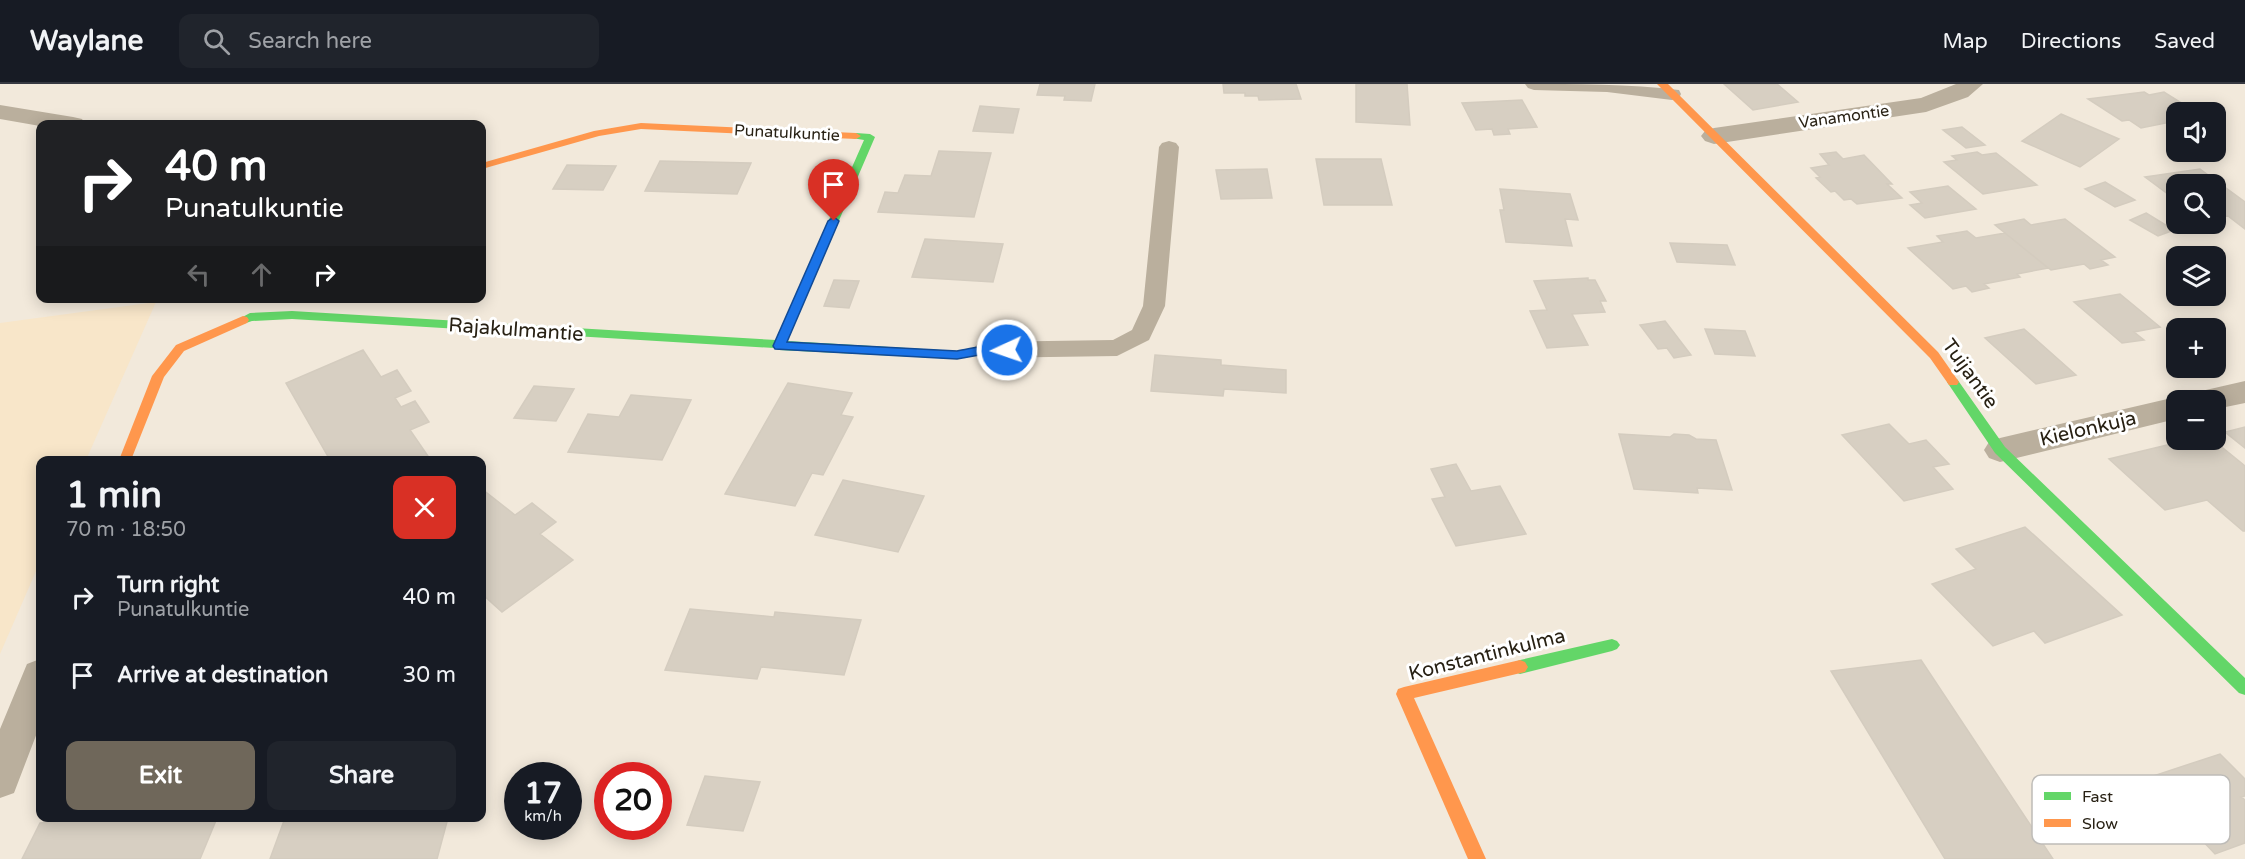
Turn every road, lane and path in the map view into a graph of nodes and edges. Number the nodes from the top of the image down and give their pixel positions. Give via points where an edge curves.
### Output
1 (1534, 84) edge
2 (1971, 84) edge
3 (1667, 89) edge
4 (0, 112) edge
5 (49, 120) edge
6 (1714, 136) junction
7 (1169, 147) dead end
8 (486, 165) edge
9 (779, 346) junction
10 (985, 350) joint
11 (2245, 392) edge
12 (2226, 396) edge
13 (2166, 410) edge
14 (2000, 450) junction
15 (127, 456) edge
16 (1612, 645) dead end
17 (36, 686) edge
18 (2245, 688) edge
19 (0, 780) edge
20 (1477, 859) edge

1 - 3 lane
2 - 6 street, Vanamontie via 1926,105
3 - 6 street, Tuijantie
4 - 5 street
6 - 14 street, Tuijantie via 1934,355
7 - 10 lane via 1154,306 1141,335 1117,348
8 - 9 street, Punatulkuntie via 598,133 641,126 870,137
9 - 10 street, Rajakulmantie via 957,355
9 - 15 street, Rajakulmantie via 292,315 250,316 180,348 158,376
11 - 12 street
13 - 14 street, Kielonkuja
14 - 18 street, Tuijantie
16 - 20 street, Konstantinkulma via 1404,694
17 - 19 street

